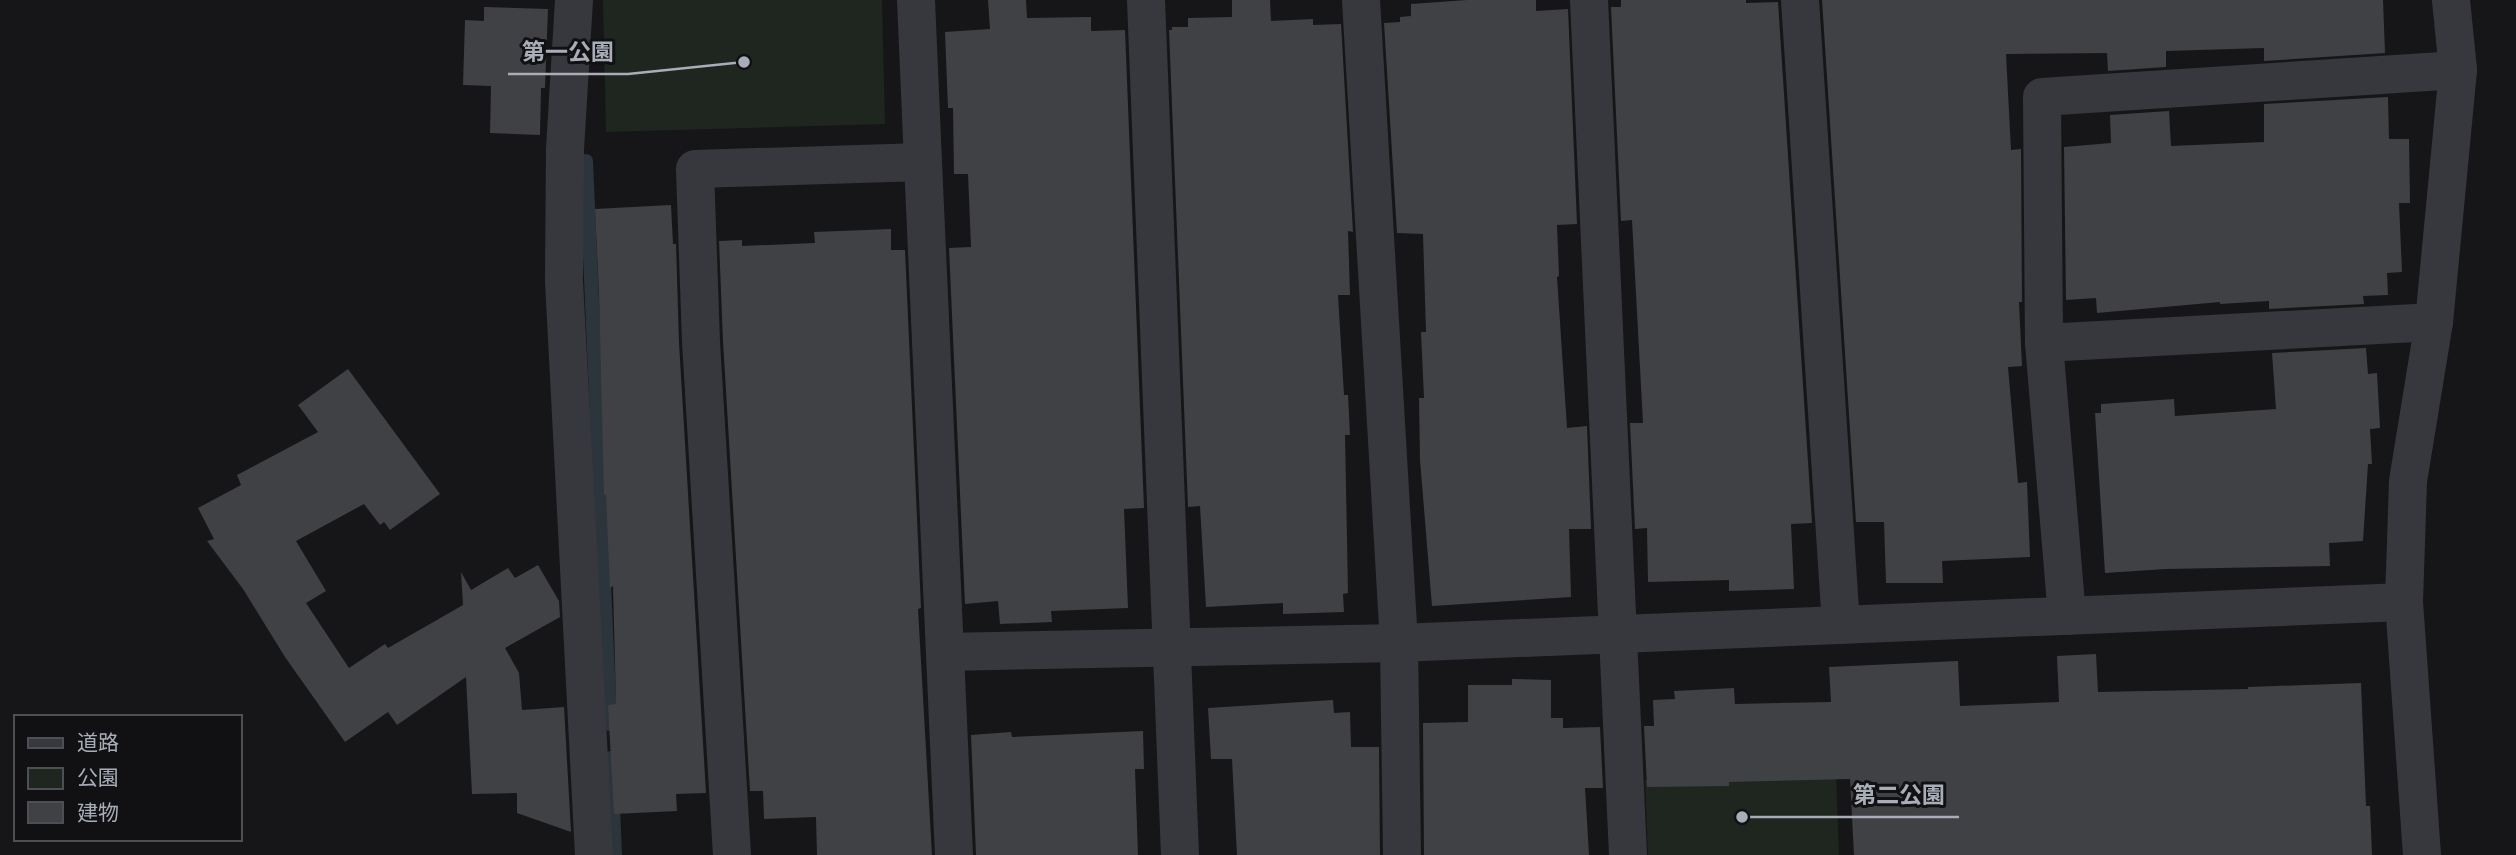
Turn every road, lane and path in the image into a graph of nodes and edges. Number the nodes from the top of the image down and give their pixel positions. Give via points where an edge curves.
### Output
1 (573, 0) edge
2 (916, 0) edge
3 (1146, 0) edge
4 (1361, 0) edge
5 (1589, 0) edge
6 (1800, 0) edge
7 (2451, 0) edge
8 (2458, 70) junction
9 (923, 162) junction
10 (2434, 322) junction
11 (2044, 343) junction
12 (2404, 602) junction
13 (2067, 616) junction
14 (1841, 625) junction
15 (1619, 634) junction
16 (1399, 643) junction
17 (1172, 646) junction
18 (945, 652) junction
19 (594, 855) edge
20 (732, 855) edge
21 (954, 855) edge
22 (1180, 855) edge
23 (1402, 855) edge
24 (1628, 855) edge
25 (2423, 855) edge

1 - 19 street via 564,281
2 - 9 street
3 - 17 street
4 - 16 street
5 - 15 street
6 - 14 street
7 - 8 street
8 - 10 street
8 - 11 street via 2042,97
9 - 18 street
9 - 20 street via 695,169
10 - 11 street
10 - 12 street via 2408,481
11 - 13 street
12 - 13 street
12 - 25 street
13 - 14 street
14 - 15 street
15 - 16 street
15 - 24 street
16 - 17 street
16 - 23 street
17 - 18 street
17 - 22 street
18 - 21 street

